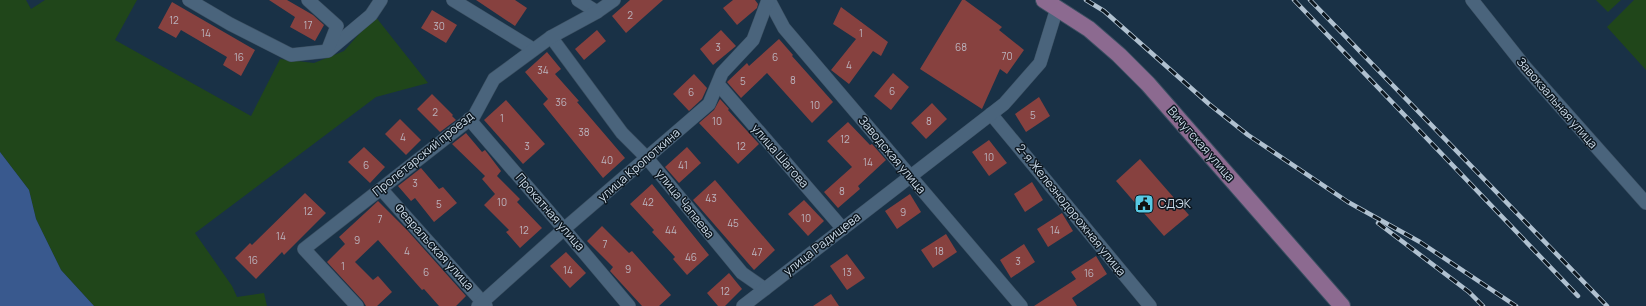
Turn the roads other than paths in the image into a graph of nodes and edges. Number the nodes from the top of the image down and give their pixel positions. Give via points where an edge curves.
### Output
1 (189, 0) edge
2 (308, 0) edge
3 (381, 0) edge
4 (453, 0) edge
5 (578, 0) edge
6 (614, 0) edge
7 (769, 0) edge
8 (1472, 0) edge
9 (1050, 4) edge
10 (597, 12) junction
11 (551, 37) junction
12 (532, 50) junction
13 (328, 51) junction
14 (718, 84) junction
15 (991, 114) junction
16 (469, 119) junction
17 (647, 158) junction
18 (906, 180) junction
19 (381, 189) junction
20 (1646, 203) edge
21 (564, 229) junction
22 (842, 229) junction
23 (765, 288) junction
24 (482, 305) edge
25 (357, 306) edge
26 (629, 306) edge
27 (743, 306) edge
28 (1020, 306) edge
29 (1150, 306) edge
30 (1342, 306) edge

1 - 13 street via 291,55
2 - 13 street via 337,26
3 - 13 street via 371,15
4 - 12 street
5 - 10 street
6 - 10 street, Пролетарский проезд
7 - 14 street, улица Кропоткина via 753,40 722,73
7 - 18 street, Заводская улица via 784,28
8 - 20 street, Завокзальная улица via 1526,68
9 - 15 street via 1040,63 1004,104
9 - 30 main road, Вичугская улица via 1089,29 1148,84
10 - 11 street, Пролетарский проезд
11 - 12 street, Пролетарский проезд
11 - 17 street, улица Чапаева via 622,133
12 - 16 street, Пролетарский проезд via 494,79 474,116
14 - 17 street, улица Кропоткина via 709,104
14 - 22 street, улица Шагова
15 - 18 street
15 - 29 street, 2-я Железнодорожная улица
16 - 19 street, Пролетарский проезд
16 - 21 street, Прокатная улица
17 - 21 street, улица Кропоткина
17 - 23 street, улица Чапаева via 742,274
18 - 22 street, улица Радищева
18 - 28 street, Заводская улица
19 - 24 street, Февральская улица
19 - 25 street, Пролетарский проезд via 304,249
21 - 24 street, улица Кропоткина
21 - 26 street, Прокатная улица
22 - 23 street, улица Радищева
23 - 27 street, улица Радищева

